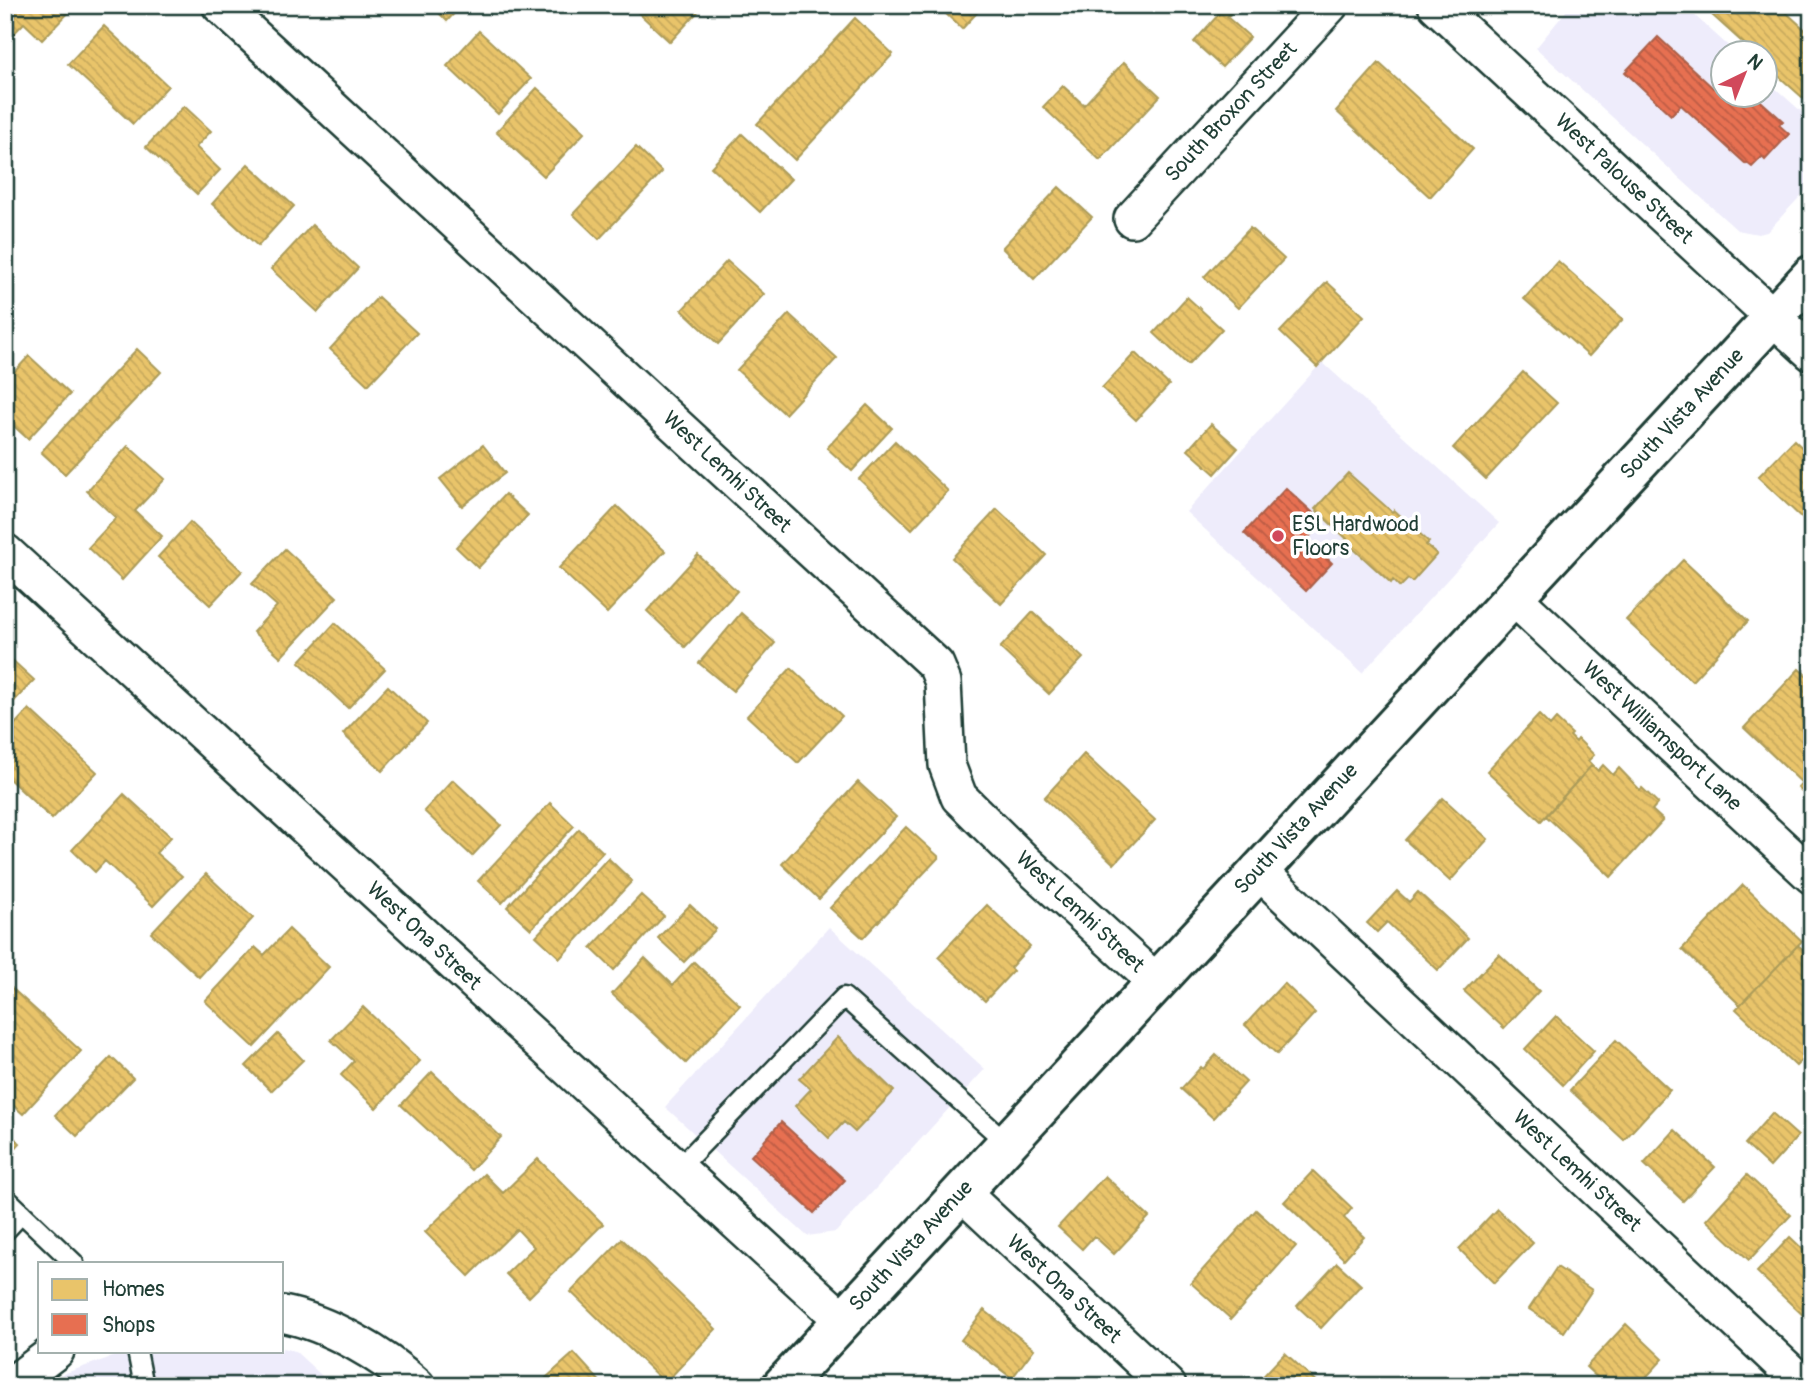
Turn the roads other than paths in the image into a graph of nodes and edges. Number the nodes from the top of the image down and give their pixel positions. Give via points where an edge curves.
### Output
1 (220, 5) edge
2 (1330, 5) edge
3 (1436, 5) edge
4 (1132, 219) dead end
5 (1812, 275) edge
6 (1773, 316) junction
7 (1812, 353) edge
8 (5, 552) edge
9 (1512, 596) junction
10 (1258, 870) junction
11 (1812, 876) edge
12 (1155, 981) junction
13 (1006, 1142) junction
14 (678, 1169) junction
15 (961, 1192) junction
16 (5, 1197) edge
17 (22, 1213) junction
18 (5, 1231) edge
19 (73, 1262) edge
20 (288, 1315) edge
21 (843, 1320) junction
22 (55, 1352) edge
23 (137, 1352) edge
24 (10, 1386) edge
25 (144, 1386) edge
26 (417, 1386) edge
27 (782, 1386) edge
28 (1168, 1386) edge
29 (1805, 1386) edge

1 - 12 street, West Lemhi Street via 936,665 943,682 947,765 958,797
2 - 4 street, South Broxon Street
3 - 6 street, West Palouse Street
5 - 6 main road, South Vista Avenue
6 - 7 street, West Palouse Street
6 - 9 main road, South Vista Avenue
8 - 14 street, West Ona Street
9 - 10 main road, South Vista Avenue
9 - 11 street, West Williamsport Lane
10 - 12 main road, South Vista Avenue
10 - 29 street, West Lemhi Street
12 - 13 main road, South Vista Avenue
13 - 14 lane via 844,996
13 - 15 main road, South Vista Avenue
14 - 21 street, West Ona Street
15 - 21 main road, South Vista Avenue
15 - 28 street, West Ona Street
16 - 17 lane
17 - 18 lane
17 - 19 lane
20 - 26 street via 348,1337
21 - 27 main road, South Vista Avenue
22 - 24 street
23 - 25 lane

